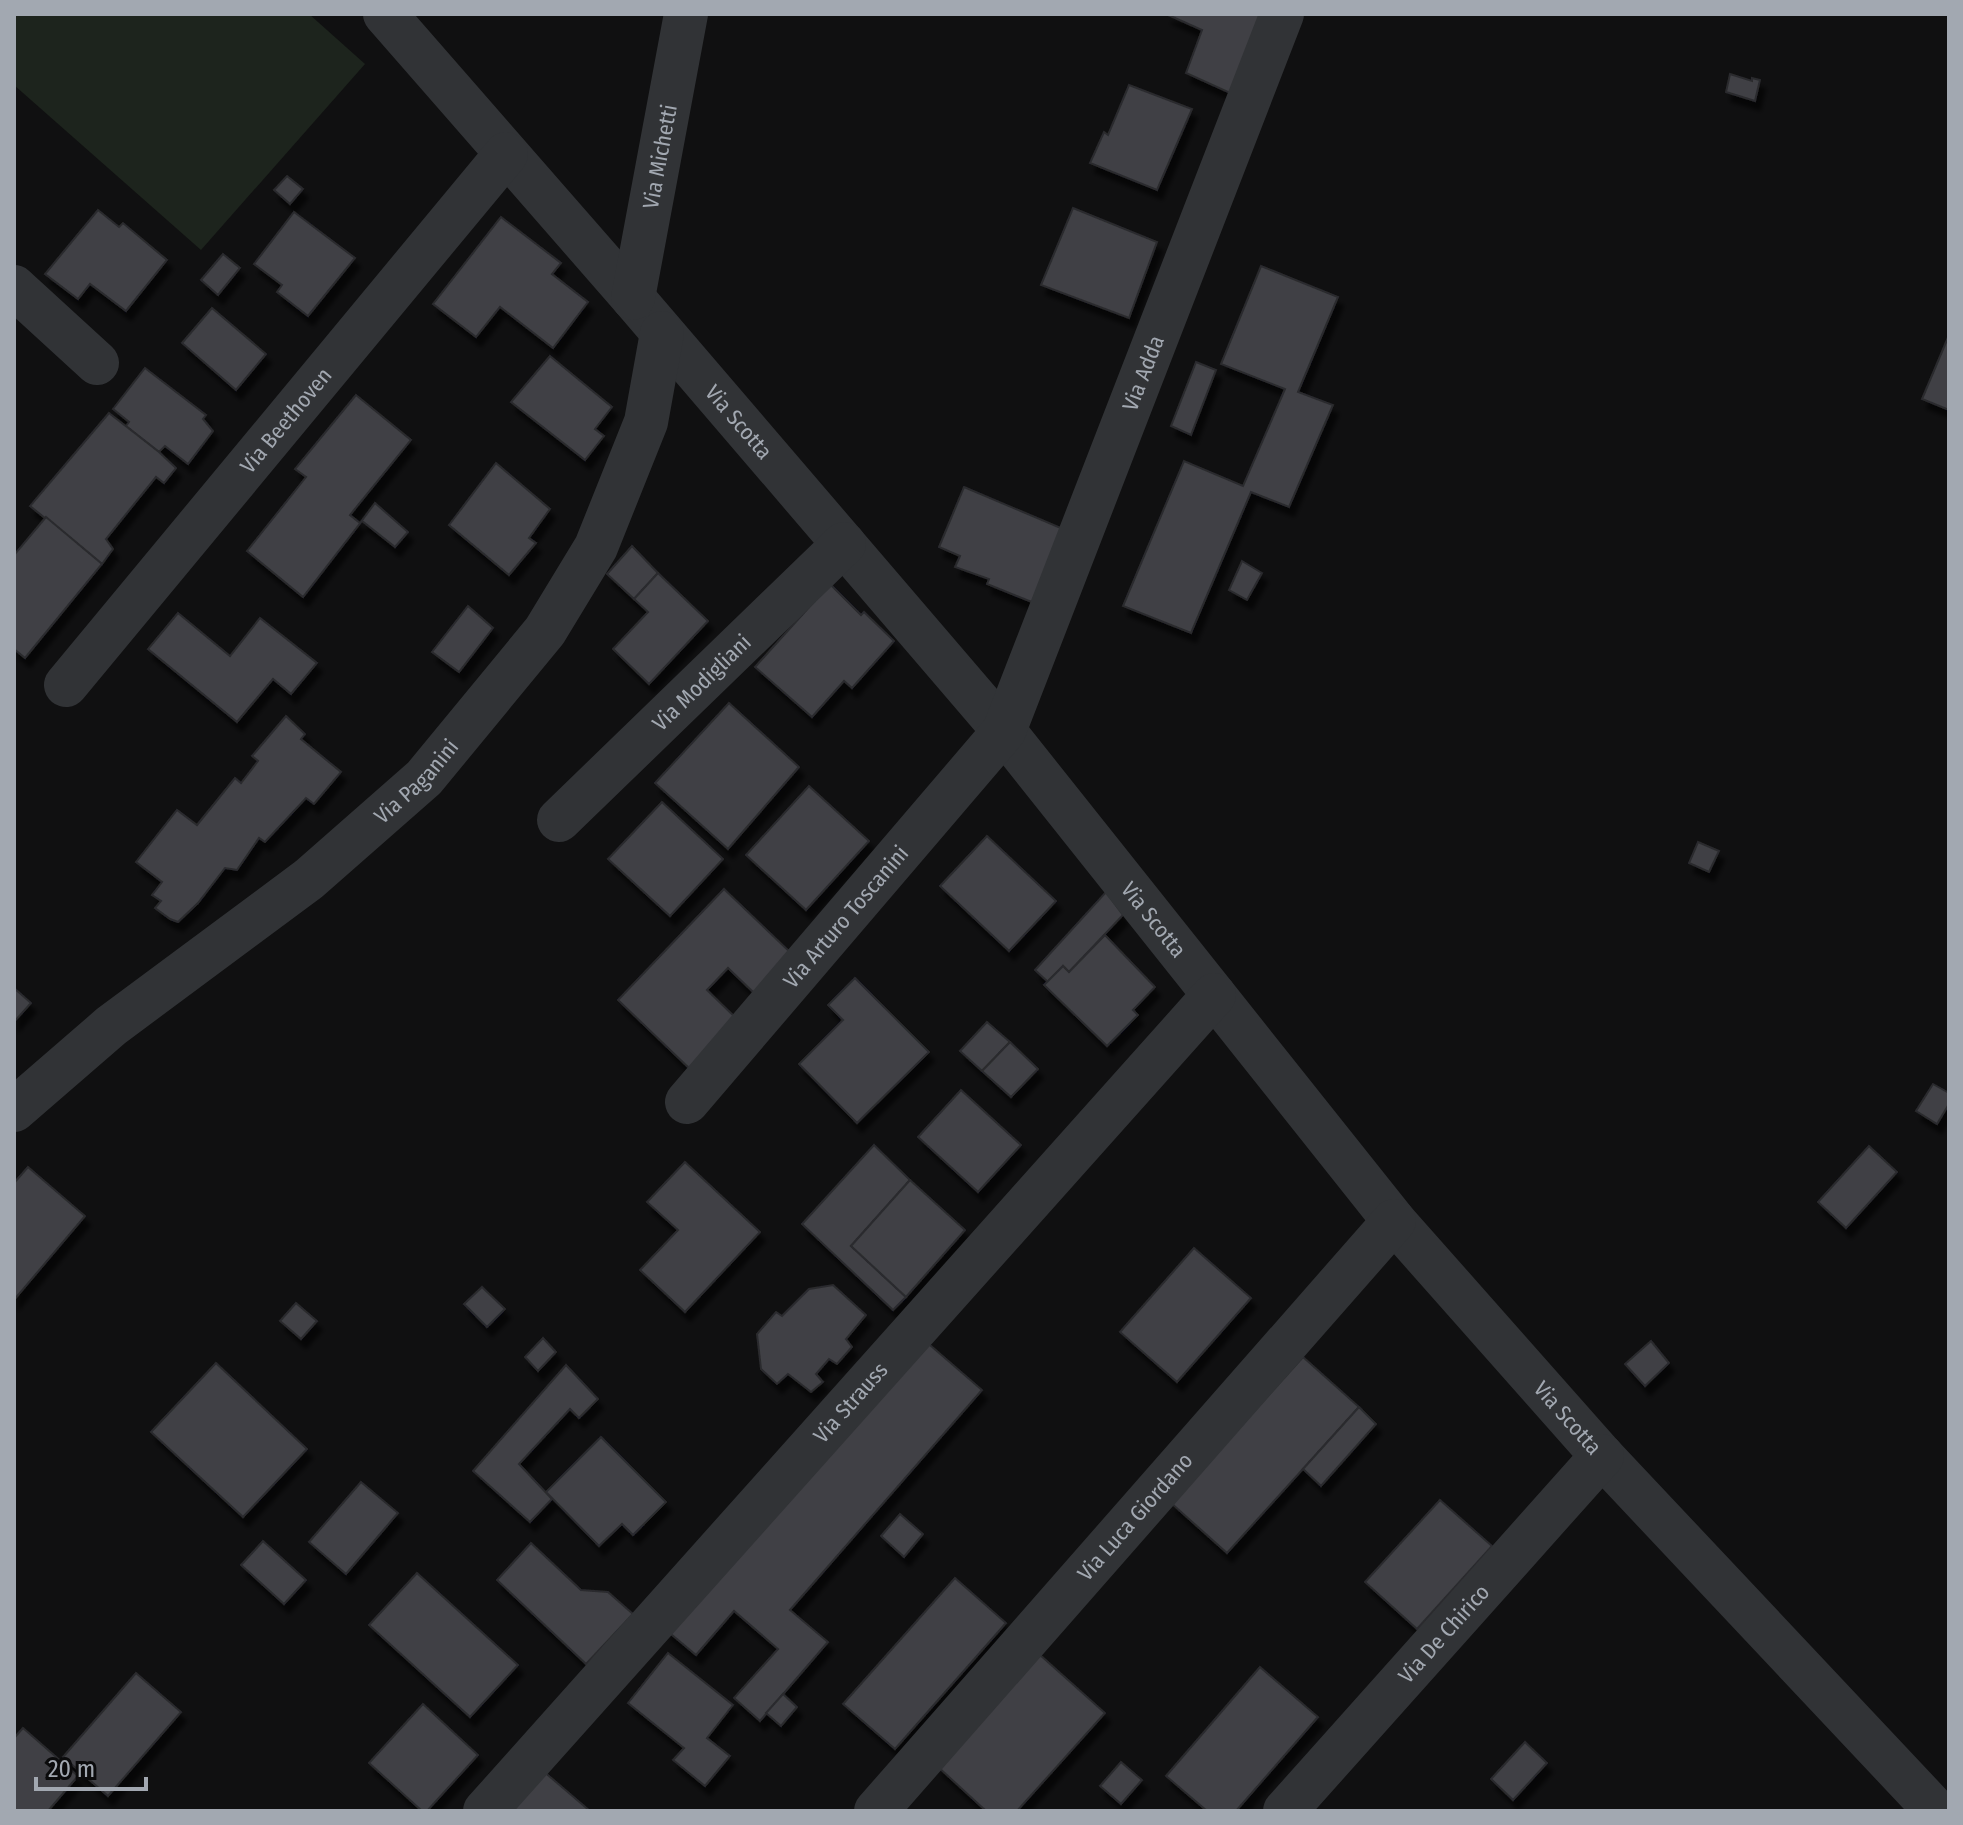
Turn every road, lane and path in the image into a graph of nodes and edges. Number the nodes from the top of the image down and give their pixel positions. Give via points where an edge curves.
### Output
1 (385, 14) edge
2 (686, 14) edge
3 (1282, 14) edge
4 (506, 154) junction
5 (14, 287) edge
6 (633, 298) junction
7 (662, 333) junction
8 (97, 363) dead end
9 (844, 544) junction
10 (66, 685) dead end
11 (1004, 731) junction
12 (559, 820) dead end
13 (1214, 995) junction
14 (687, 1102) dead end
15 (14, 1110) edge
16 (1394, 1221) junction
17 (1602, 1456) junction
18 (485, 1811) edge
19 (876, 1811) edge
20 (1285, 1811) edge
21 (1936, 1811) edge

1 - 4 street, Via Scotta
2 - 6 street, Via Michetti
3 - 11 street, Via Adda
4 - 6 street, Via Scotta
4 - 10 street, Via Beethoven
5 - 8 street
6 - 7 street, Via Scotta
7 - 9 street, Via Scotta
7 - 15 street, Via Paganini via 646,422 596,547 545,631 424,778 309,879 111,1026
9 - 11 street, Via Scotta
9 - 12 street, Via Modigliani
11 - 13 street, Via Scotta
11 - 14 street, Via Arturo Toscanini
13 - 16 street, Via Scotta
13 - 18 street, Via Strauss
16 - 17 street, Via Scotta
16 - 19 street, Via Luca Giordano
17 - 20 street, Via De Chirico
17 - 21 street, Via Scotta

